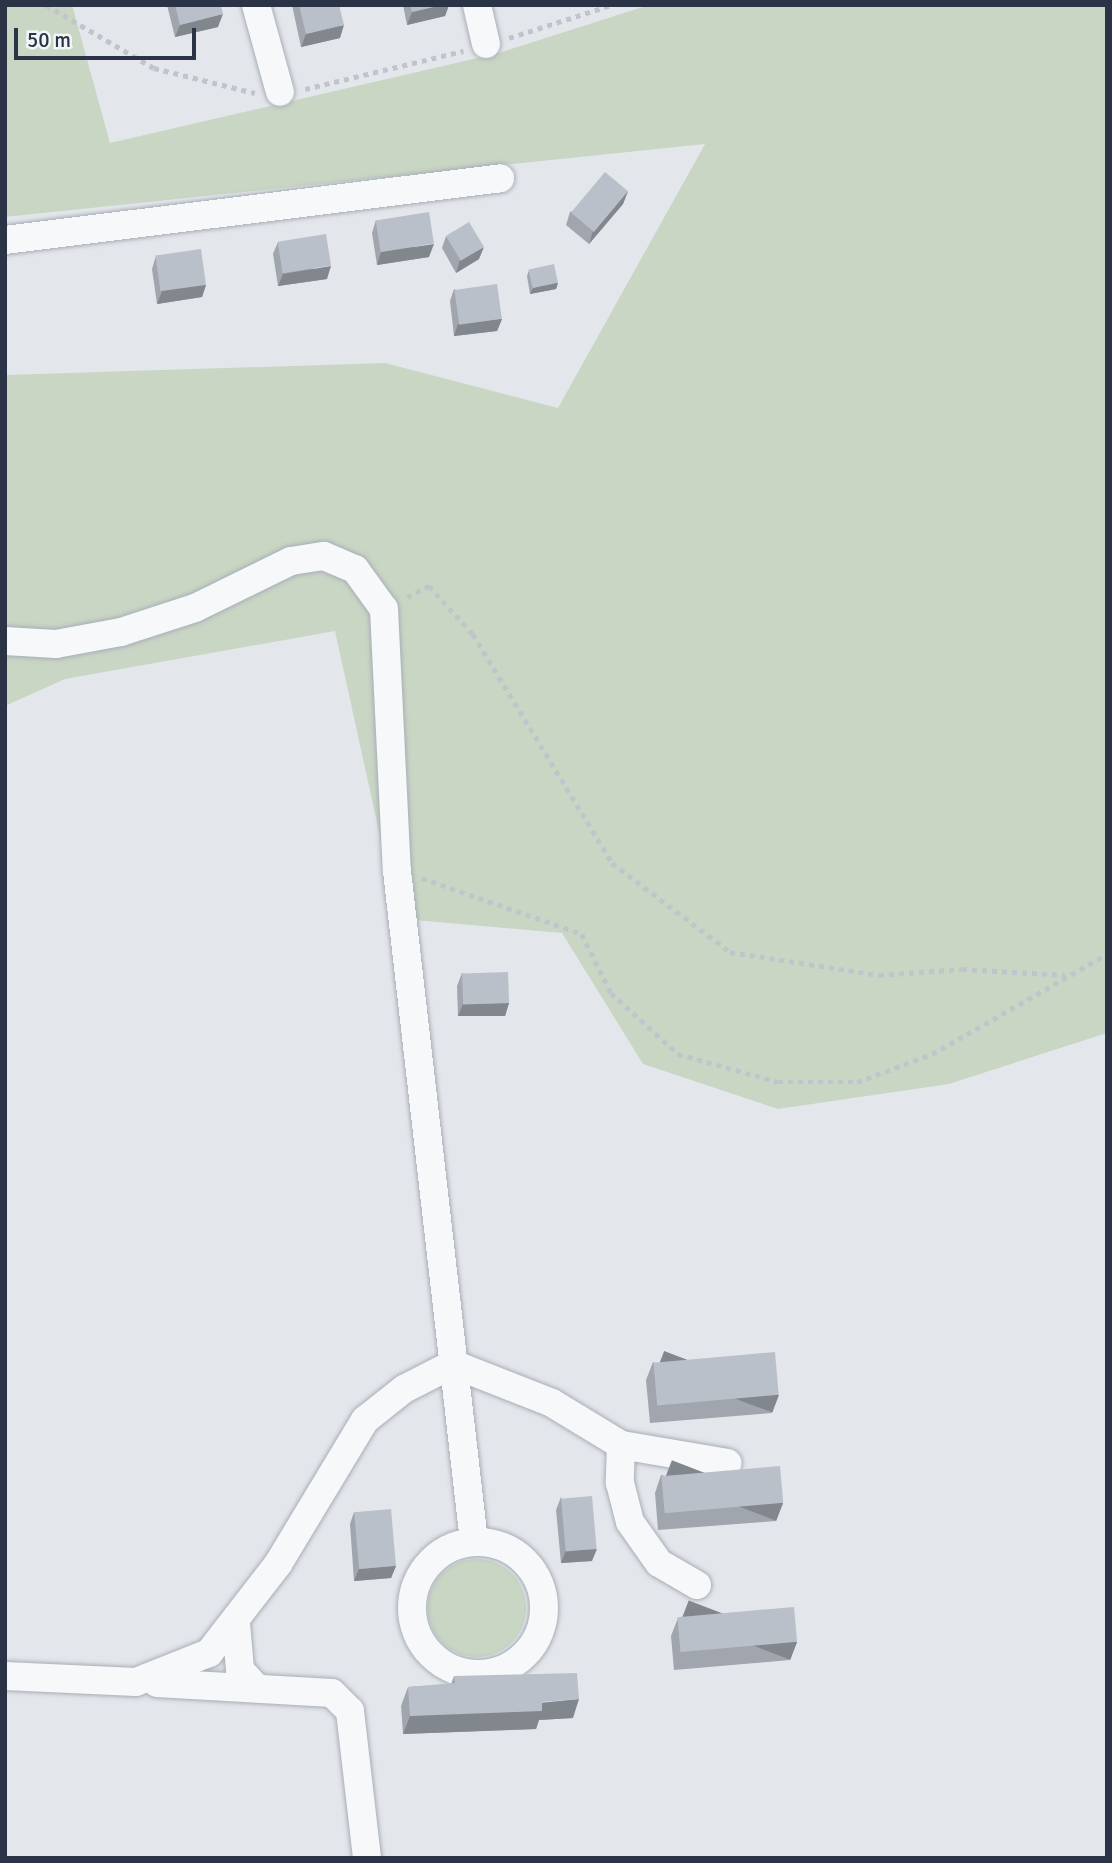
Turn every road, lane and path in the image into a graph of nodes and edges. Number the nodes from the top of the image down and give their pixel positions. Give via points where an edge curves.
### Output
1 (46, 5) edge
2 (256, 5) edge
3 (477, 5) edge
4 (611, 5) edge
5 (486, 44) junction
6 (279, 92) junction
7 (499, 178) dead end
8 (5, 240) edge
9 (384, 609) junction
10 (5, 641) edge
11 (397, 871) junction
12 (1107, 954) edge
13 (1065, 975) junction
14 (453, 1364) junction
15 (621, 1445) junction
16 (727, 1463) dead end
17 (474, 1542) junction
18 (697, 1585) dead end
19 (236, 1623) junction
20 (5, 1676) edge
21 (136, 1682) junction
22 (257, 1687) junction
23 (367, 1858) edge

1 - 6 path via 154,68 226,90
2 - 6 street
3 - 5 street
4 - 5 path
5 - 6 path via 358,79
7 - 8 street
9 - 10 street via 355,569 324,556 290,562 195,608 121,632 55,644
9 - 11 street
9 - 13 path via 429,586 473,634 612,863 730,952 879,975 962,969
11 - 13 path via 498,900 582,934 611,993 678,1054 778,1082 857,1082 932,1054
11 - 14 street
12 - 13 path
14 - 15 street via 552,1403
14 - 17 street
14 - 19 street via 404,1389 365,1420
15 - 16 street
15 - 18 street via 620,1483 630,1522 659,1563
17 - 17 street via 430,1563 416,1585 412,1611 418,1636 433,1657 481,1675 506,1669 527,1653 541,1632 545,1606 539,1581 523,1560 501,1546
19 - 21 street via 209,1653
19 - 22 street via 240,1670
20 - 21 street
21 - 22 street
22 - 23 street via 332,1693 350,1711

